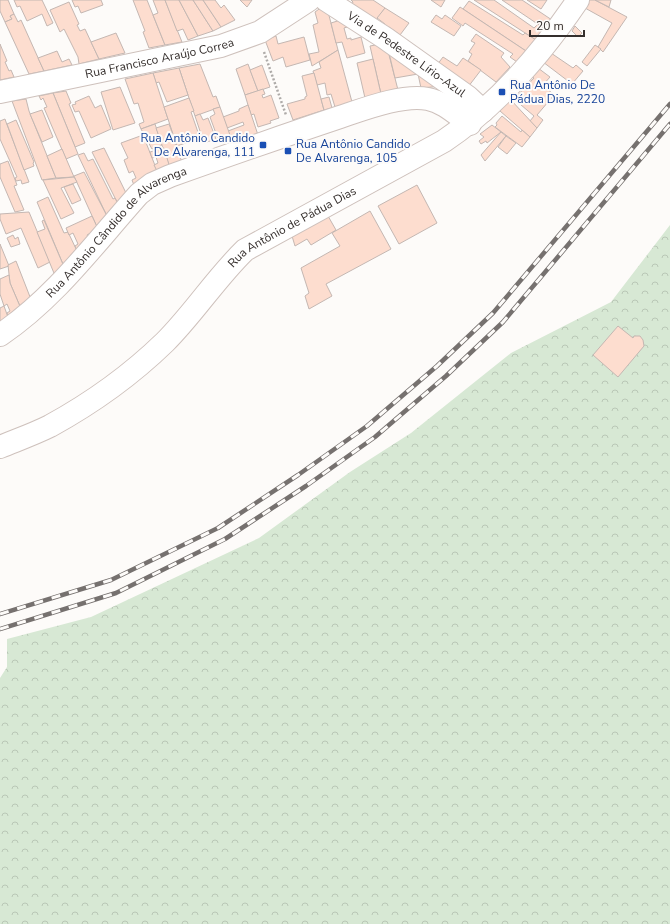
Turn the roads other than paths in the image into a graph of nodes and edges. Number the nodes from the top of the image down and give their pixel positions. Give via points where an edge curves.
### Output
1 (309, 0) edge
2 (326, 0) edge
3 (578, 0) edge
4 (0, 92) edge
5 (477, 117) junction
6 (0, 335) edge
7 (0, 447) edge

1 - 4 street, Rua Francisco Araújo Correa via 257,34 221,46
2 - 5 street, Via de Pedestre Lírio-Azul via 468,97
3 - 5 street, Rua Antônio de Pádua Dias via 554,35
5 - 6 street, Rua Antônio Cândido de Alvarenga via 430,99 415,97 368,108 292,133 152,184 139,194 44,300
5 - 7 street, Rua Antônio de Pádua Dias via 444,141 245,250 166,341 110,389 49,426

